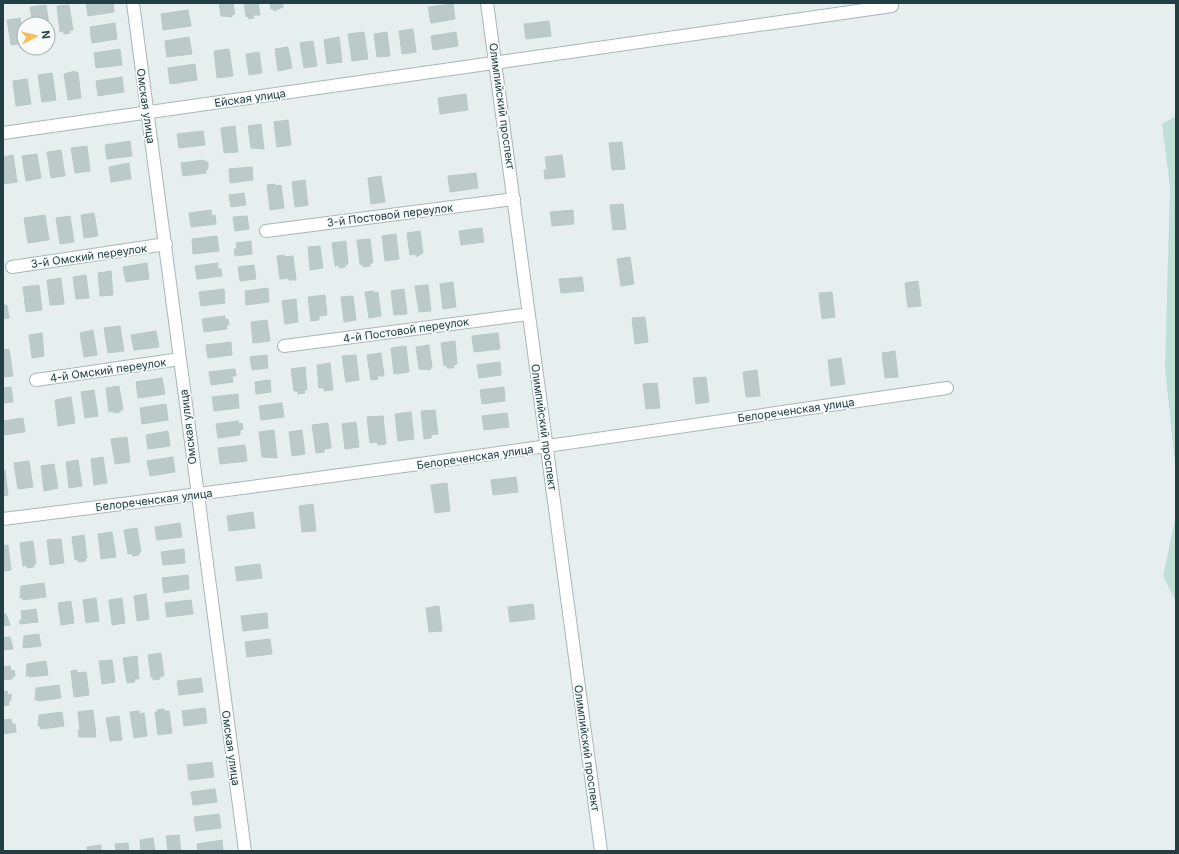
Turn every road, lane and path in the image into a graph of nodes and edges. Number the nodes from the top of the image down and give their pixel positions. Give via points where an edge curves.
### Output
1 (133, 3) edge
2 (487, 3) edge
3 (892, 6) dead end
4 (496, 63) junction
5 (147, 113) junction
6 (3, 133) edge
7 (514, 199) junction
8 (266, 231) dead end
9 (166, 244) junction
10 (12, 267) dead end
11 (529, 314) junction
12 (284, 346) dead end
13 (180, 359) junction
14 (36, 380) dead end
15 (947, 388) dead end
16 (547, 447) junction
17 (197, 495) junction
18 (3, 519) edge
19 (245, 851) edge
20 (601, 851) edge

1 - 5 street, Омская улица
2 - 4 street, Олимпийский проспект
3 - 4 street, Ейская улица
4 - 5 street, Ейская улица
4 - 7 street, Олимпийский проспект
5 - 6 street, Ейская улица
5 - 9 street, Омская улица
7 - 8 street, 3-й Постовой переулок
7 - 11 street, Олимпийский проспект
9 - 10 street, 3-й Омский переулок
9 - 13 street, Омская улица
11 - 12 street, 4-й Постовой переулок
11 - 16 street, Олимпийский проспект
13 - 14 street, 4-й Омский переулок
13 - 17 street, Омская улица
15 - 16 street, Белореченская улица
16 - 17 street, Белореченская улица
16 - 20 street, Олимпийский проспект
17 - 18 street, Белореченская улица
17 - 19 street, Омская улица

